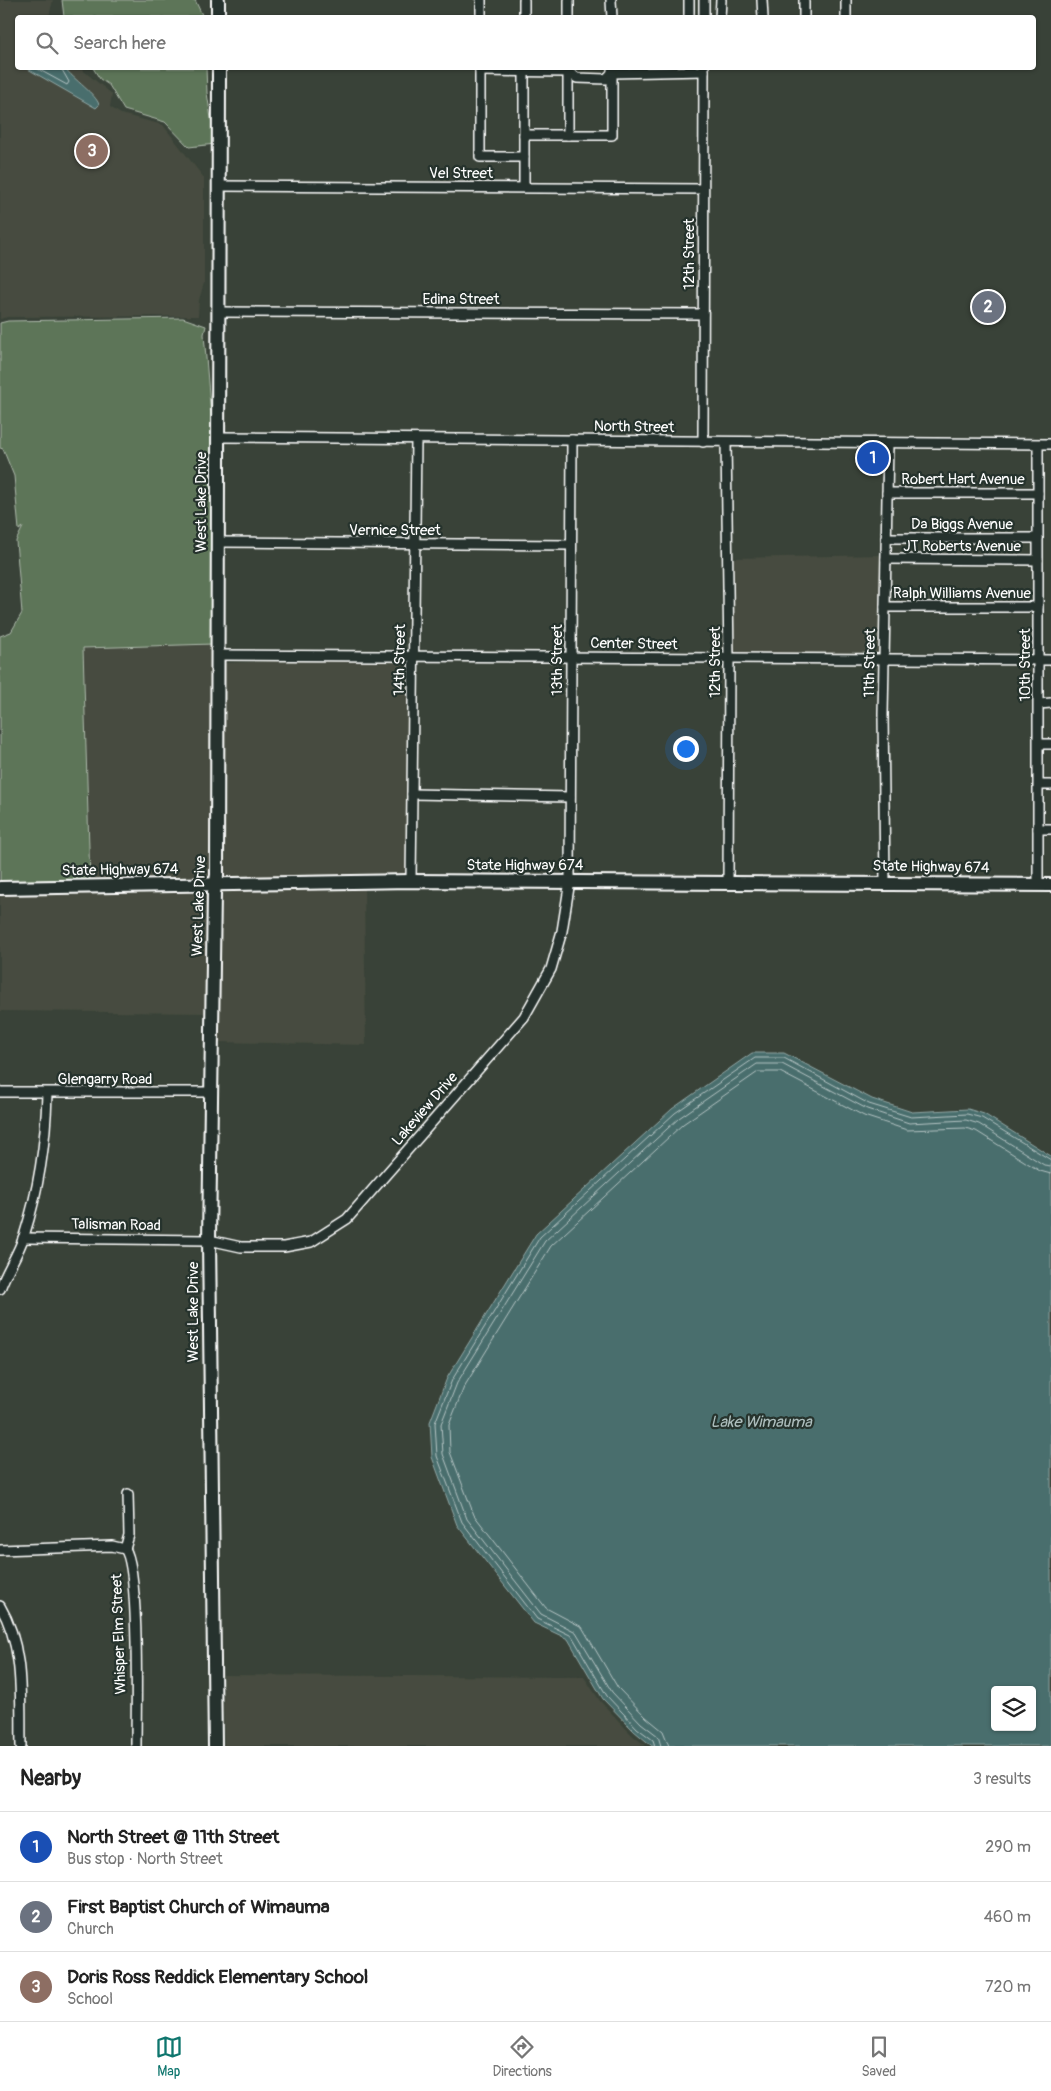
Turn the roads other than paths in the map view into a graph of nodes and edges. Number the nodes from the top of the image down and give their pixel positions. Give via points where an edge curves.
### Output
1 (218, 0) edge
2 (481, 0) edge
3 (524, 0) edge
4 (569, 0) edge
5 (612, 0) edge
6 (689, 0) edge
7 (704, 0) edge
8 (720, 0) edge
9 (762, 0) edge
10 (804, 0) edge
11 (846, 0) edge
12 (218, 15) edge
13 (481, 15) edge
14 (524, 15) edge
15 (569, 15) edge
16 (612, 15) edge
17 (689, 15) edge
18 (704, 15) edge
19 (720, 15) edge
20 (762, 15) edge
21 (804, 15) edge
22 (846, 15) edge
23 (219, 70) edge
24 (480, 70) edge
25 (524, 70) edge
26 (568, 70) edge
27 (612, 70) edge
28 (704, 70) edge
29 (524, 135) junction
30 (568, 135) junction
31 (524, 157) junction
32 (219, 186) junction
33 (524, 187) junction
34 (703, 189) junction
35 (219, 312) junction
36 (703, 314) junction
37 (218, 438) junction
38 (416, 439) junction
39 (572, 440) junction
40 (704, 442) junction
41 (726, 442) junction
42 (888, 444) junction
43 (1038, 444) junction
44 (1051, 444) edge
45 (887, 493) junction
46 (1038, 493) junction
47 (886, 538) junction
48 (1038, 538) junction
49 (218, 542) junction
50 (415, 544) junction
51 (572, 545) junction
52 (886, 559) junction
53 (1038, 560) junction
54 (885, 607) junction
55 (1038, 607) junction
56 (217, 655) junction
57 (414, 656) junction
58 (570, 657) junction
59 (729, 659) junction
60 (884, 660) junction
61 (1040, 660) junction
62 (1051, 660) edge
63 (1051, 703) edge
64 (1039, 704) junction
65 (1039, 744) junction
66 (1051, 744) edge
67 (1039, 785) junction
68 (1051, 785) edge
69 (412, 794) junction
70 (570, 797) junction
71 (1038, 829) junction
72 (1051, 829) edge
73 (411, 881) junction
74 (570, 881) junction
75 (728, 882) junction
76 (885, 882) junction
77 (215, 884) junction
78 (1045, 885) edge
79 (0, 888) edge
80 (0, 1092) edge
81 (211, 1092) junction
82 (47, 1093) junction
83 (23, 1238) junction
84 (209, 1240) junction
85 (0, 1289) edge
86 (128, 1494) dead end
87 (125, 1549) junction
88 (0, 1550) edge
89 (0, 1606) edge
90 (21, 1746) edge
91 (136, 1746) edge
92 (215, 1746) edge

1 - 12 street
2 - 13 street
3 - 14 street
4 - 15 street
5 - 16 street
6 - 17 street
7 - 18 street
8 - 19 street
9 - 20 street
10 - 21 street
11 - 22 street
23 - 32 street, West Lake Drive
24 - 31 street via 480,157
25 - 29 street
26 - 27 street via 577,78 606,79
26 - 30 street
27 - 30 street via 612,135
28 - 34 street, 12th Street
29 - 30 street
29 - 31 street
31 - 33 street
32 - 33 street, Vel Street
32 - 35 street, West Lake Drive
33 - 34 street, Vel Street
34 - 36 street, 12th Street
35 - 36 street, Edina Street
35 - 37 street, West Lake Drive
36 - 40 street, 12th Street
37 - 38 street, North Street
37 - 49 street, West Lake Drive
38 - 39 street, North Street
38 - 50 street, 14th Street
39 - 40 street, North Street
39 - 51 street, 13th Street
40 - 41 street, North Street
41 - 42 street, North Street
41 - 59 street, 12th Street
42 - 43 street, North Street
42 - 45 street, 11th Street
43 - 44 street, North Street
43 - 46 street, 10th Street
45 - 46 street, Robert Hart Avenue
45 - 47 street, 11th Street
46 - 48 street, 10th Street
47 - 48 street, Da Biggs Avenue
47 - 52 street, 11th Street
48 - 53 street, 10th Street
49 - 50 street, Vernice Street
49 - 56 street, West Lake Drive
50 - 51 street, Vernice Street
50 - 57 street, 14th Street
51 - 58 street, 13th Street
52 - 53 street, JT Roberts Avenue
52 - 54 street, 11th Street
53 - 55 street, 10th Street
54 - 55 street, Ralph Williams Avenue
54 - 60 street, 11th Street
55 - 61 street, 10th Street
56 - 57 street, Center Street
56 - 77 street, West Lake Drive
57 - 58 street, Center Street
57 - 69 street, 14th Street
58 - 59 street, Center Street
58 - 70 street, 13th Street
59 - 60 street, Center Street
59 - 75 street, 12th Street
60 - 61 street, Center Street
60 - 76 street, 11th Street
61 - 62 street, Center Street
61 - 64 street, 10th Street
63 - 64 street
64 - 65 street, 10th Street
65 - 66 street
65 - 67 street, 10th Street
67 - 68 street
67 - 71 street, 10th Street
69 - 70 street
69 - 73 street, 14th Street
70 - 74 street, 13th Street
71 - 72 street
71 - 78 street, 10th Street
73 - 74 street, State Highway 674
73 - 77 street, State Highway 674
74 - 75 street, State Highway 674
74 - 84 street, Lakeview Drive via 562,932 551,969 524,1017 347,1219 312,1242 284,1247 241,1247
75 - 76 street, State Highway 674
76 - 78 street, State Highway 674
77 - 79 street, State Highway 674
77 - 81 street, West Lake Drive
80 - 82 street, Glengarry Road
81 - 82 street, Glengarry Road
81 - 84 street, West Lake Drive
82 - 83 street via 40,1173
83 - 84 street, Talisman Road
83 - 85 street
84 - 92 street, West Lake Drive
86 - 87 street, Whisper Elm Street via 129,1535
87 - 88 street via 112,1546
87 - 91 street, Whisper Elm Street via 131,1563 134,1600
89 - 90 street via 10,1624 18,1653

